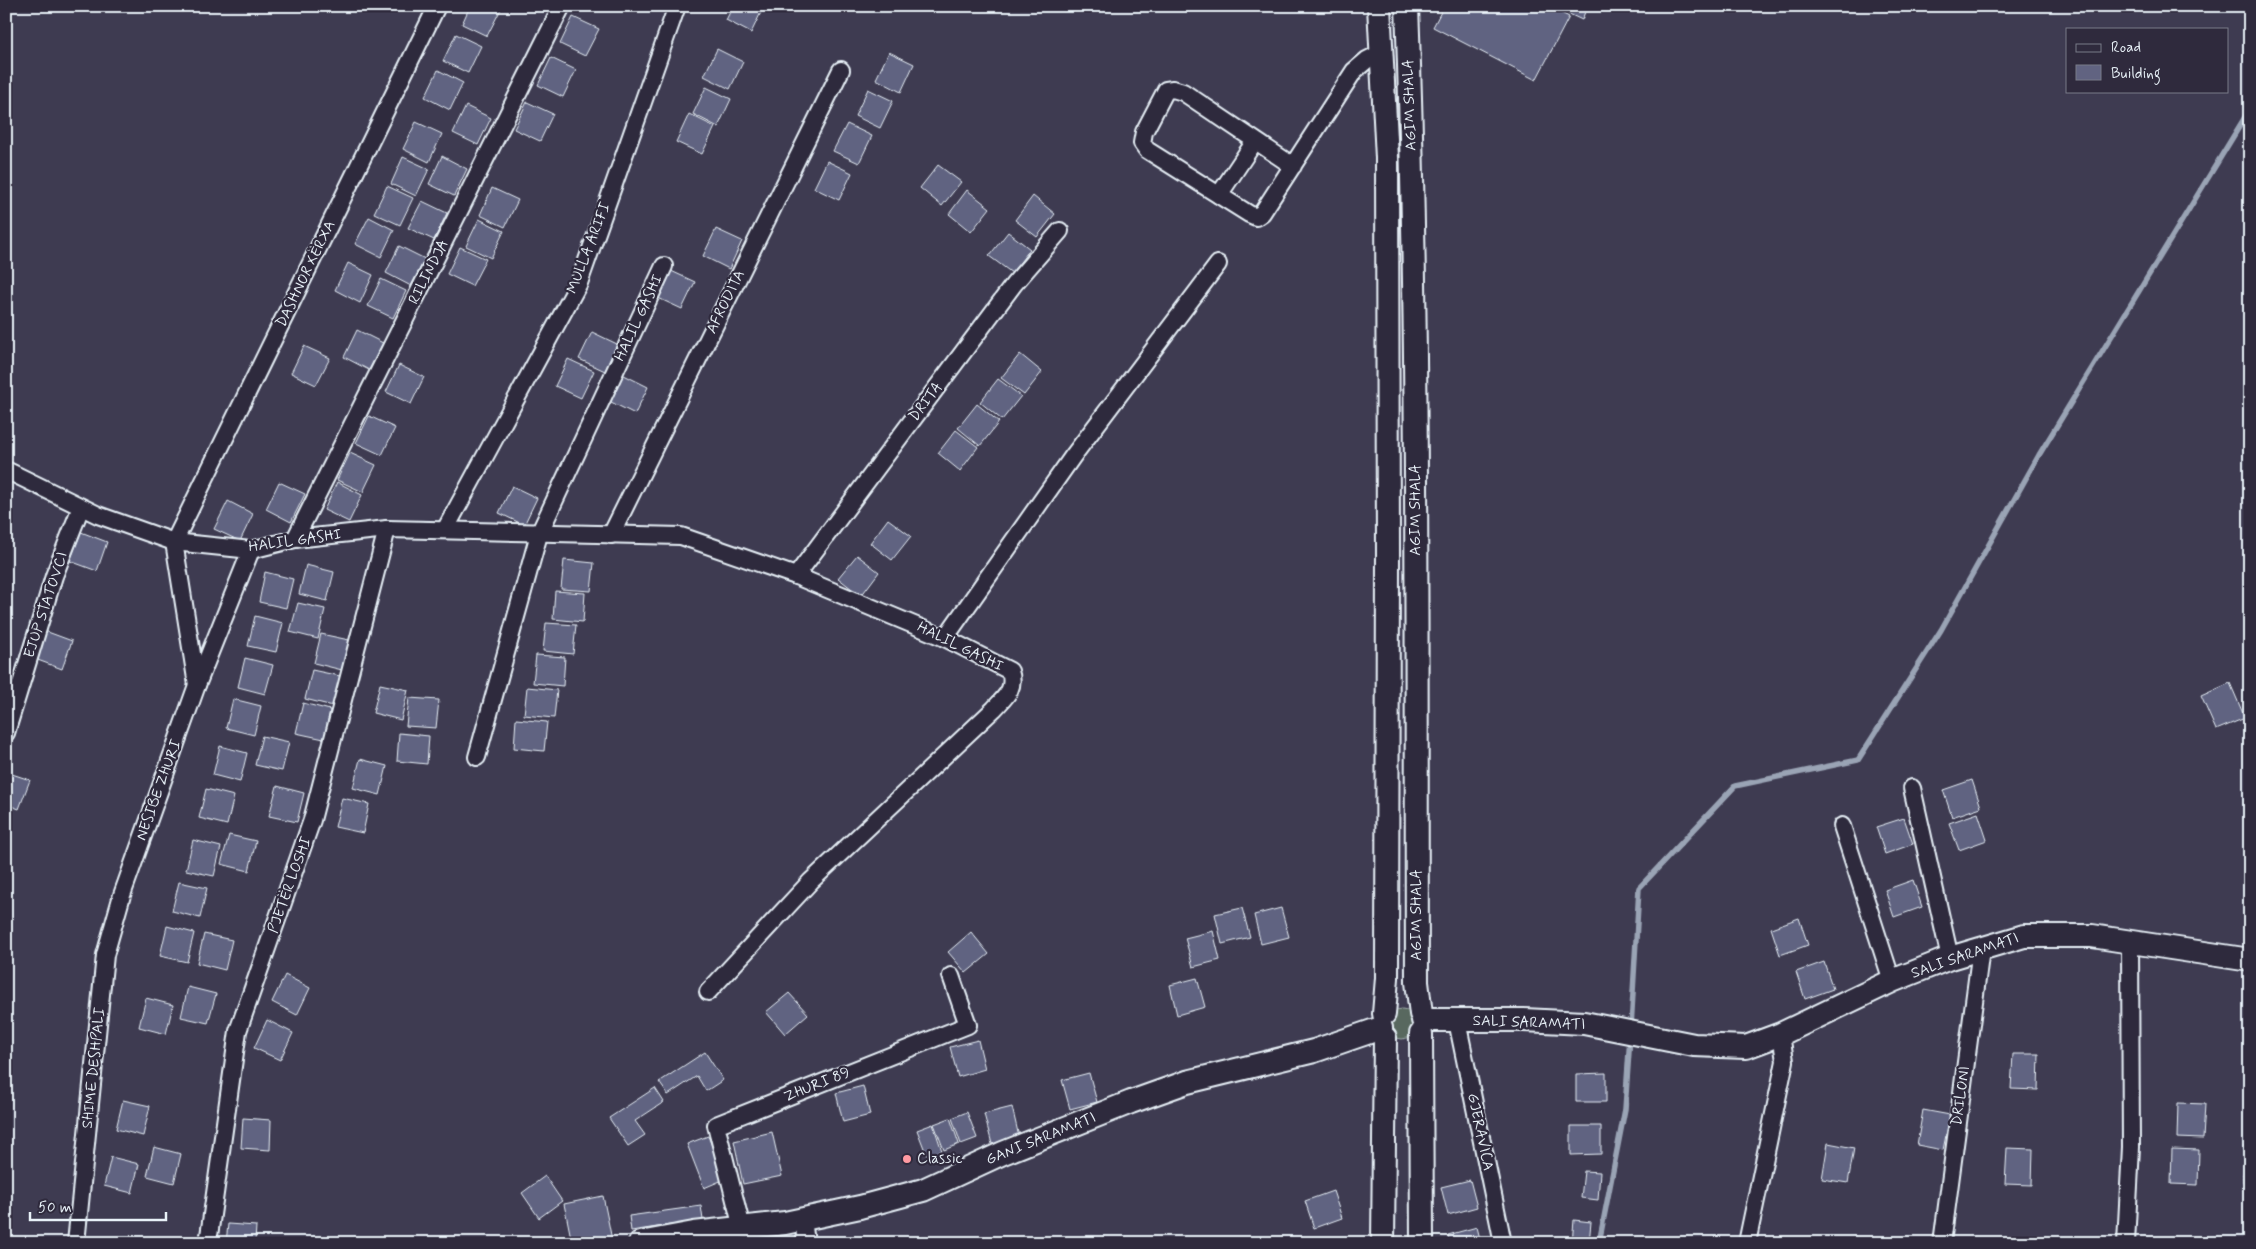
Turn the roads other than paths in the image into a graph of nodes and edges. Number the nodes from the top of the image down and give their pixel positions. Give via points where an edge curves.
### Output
1 (437, 6) edge
2 (562, 6) edge
3 (677, 6) edge
4 (1380, 6) edge
5 (1407, 6) edge
6 (1382, 53) junction
7 (842, 70) dead end
8 (1255, 141) junction
9 (1293, 166) junction
10 (1219, 195) junction
11 (1060, 231) dead end
12 (1218, 264) dead end
13 (664, 266) dead end
14 (6, 470) edge
15 (81, 506) junction
16 (388, 529) junction
17 (445, 530) junction
18 (539, 534) junction
19 (611, 535) junction
20 (295, 539) junction
21 (174, 542) junction
22 (251, 550) junction
23 (796, 576) junction
24 (945, 638) junction
25 (197, 685) junction
26 (6, 733) edge
27 (477, 757) dead end
28 (1912, 788) dead end
29 (1842, 826) dead end
30 (122, 895) joint
31 (2130, 942) junction
32 (1981, 949) junction
33 (1950, 958) junction
34 (2250, 960) edge
35 (951, 976) dead end
36 (1892, 982) junction
37 (708, 992) dead end
38 (1457, 1021) junction
39 (1422, 1023) junction
40 (1383, 1026) junction
41 (1781, 1034) junction
42 (803, 1219) junction
43 (742, 1228) junction
44 (643, 1242) edge
45 (76, 1243) edge
46 (208, 1243) edge
47 (806, 1243) edge
48 (1383, 1243) edge
49 (1422, 1243) edge
50 (1503, 1243) edge
51 (1747, 1243) edge
52 (1942, 1243) edge
53 (2126, 1243) edge

1 - 21 street, DASHNOR XËRXA
2 - 20 street, RILINDJA
3 - 17 street, MULLA ARIFI via 579,283
4 - 6 main road, AGIM SHALA
5 - 39 main road, AGIM SHALA via 1416,472 1417,982
6 - 9 street via 1354,71
6 - 40 main road, AGIM SHALA via 1386,158 1388,557 1387,978
7 - 19 street, AFRODITA
8 - 9 street
8 - 10 street
8 - 10 street via 1183,92 1166,90 1144,132 1142,143 1147,150
9 - 10 street via 1262,213 1256,217
11 - 23 street, DRITA via 1014,284
12 - 24 street via 1073,456
13 - 18 street, HALIL GASHI
14 - 15 street, HALIL GASHI
15 - 21 street, HALIL GASHI
15 - 26 street, EJUP STATOVCI via 54,576
16 - 17 street, HALIL GASHI
16 - 20 street, HALIL GASHI
16 - 46 street, PJETËR LOSHI via 312,820 238,1031
17 - 18 street, HALIL GASHI
18 - 19 street, HALIL GASHI
18 - 27 street, HALIL GASHI
19 - 23 street, HALIL GASHI via 681,536
20 - 22 street, HALIL GASHI
21 - 22 street, HALIL GASHI
21 - 25 street, NESIBE ZHURI
22 - 25 street, NESIBE ZHURI
23 - 24 street, HALIL GASHI
24 - 37 street, HALIL GASHI via 1010,671 1011,689 994,709 811,881
25 - 30 street, NESIBE ZHURI
28 - 33 street
29 - 36 street
30 - 45 street, SHIME DESHPALI via 105,955
31 - 32 main road, SALI SARAMATI via 2092,936 2024,936
31 - 34 main road, SALI SARAMATI
31 - 53 street via 2131,1147
32 - 33 main road, SALI SARAMATI
32 - 52 street, DRILONI
33 - 36 main road, SALI SARAMATI
35 - 43 street, ZHURI 89 via 968,1025 716,1126
36 - 41 main road, SALI SARAMATI
38 - 39 main road, SALI SARAMATI
38 - 41 main road, SALI SARAMATI via 1584,1023 1694,1045 1746,1047
38 - 50 street, GJERAVICA
39 - 40 main road via 1412,1044 1405,1046 1398,1045
39 - 40 main road via 1411,1004 1404,1003 1390,1006
39 - 49 main road, AGIM SHALA
40 - 42 main road, GANI SARAMATI via 1314,1051 1188,1082 1140,1099 1003,1154 924,1190
40 - 48 main road, AGIM SHALA
41 - 51 street via 1784,1061
42 - 43 main road, GANI SARAMATI
42 - 47 street
43 - 44 main road, GANI SARAMATI

